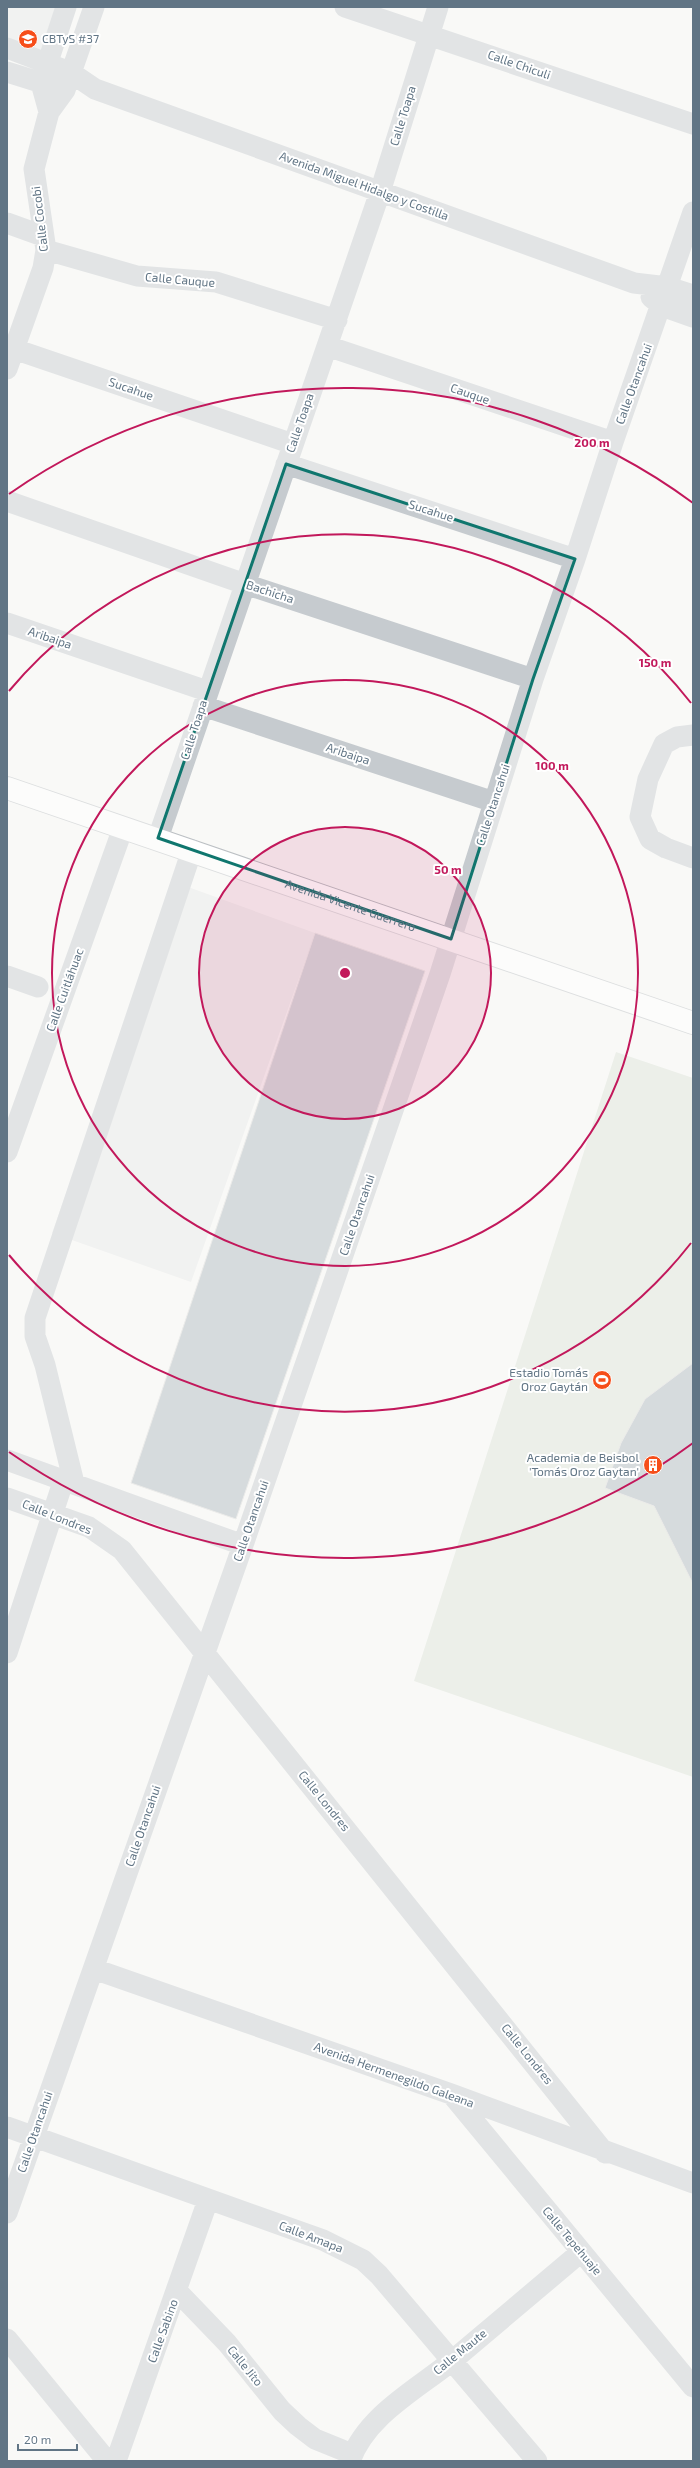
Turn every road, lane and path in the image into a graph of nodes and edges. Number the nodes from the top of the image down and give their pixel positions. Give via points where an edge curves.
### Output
1 (66, 7) edge
2 (94, 7) edge
3 (345, 7) edge
4 (438, 7) edge
5 (428, 35) junction
6 (7, 48) edge
7 (46, 62) junction
8 (7, 72) edge
9 (67, 81) junction
10 (41, 83) junction
11 (49, 112) junction
12 (693, 124) edge
13 (380, 192) junction
14 (693, 212) edge
15 (7, 223) edge
16 (45, 243) junction
17 (634, 283) junction
18 (668, 287) junction
19 (693, 295) edge
20 (662, 306) junction
21 (693, 317) edge
22 (337, 320) junction
23 (327, 346) junction
24 (9, 363) edge
25 (612, 442) junction
26 (293, 444) junction
27 (286, 464) junction
28 (7, 501) edge
29 (575, 559) junction
30 (245, 584) junction
31 (7, 623) edge
32 (533, 679) junction
33 (205, 699) junction
34 (693, 735) edge
35 (7, 788) edge
36 (494, 802) junction
37 (123, 828) junction
38 (158, 838) junction
39 (192, 850) junction
40 (693, 858) edge
41 (451, 939) junction
42 (7, 976) edge
43 (38, 987) dead end
44 (693, 1024) edge
45 (7, 1152) edge
46 (7, 1460) edge
47 (69, 1481) junction
48 (7, 1498) edge
49 (52, 1513) junction
50 (243, 1545) junction
51 (204, 1652) junction
52 (7, 1653) edge
53 (94, 1969) junction
54 (451, 2094) junction
55 (7, 2127) edge
56 (33, 2136) junction
57 (605, 2153) junction
58 (693, 2183) edge
59 (208, 2200) junction
60 (7, 2213) edge
61 (581, 2252) junction
62 (177, 2291) junction
63 (7, 2339) edge
64 (452, 2360) junction
65 (693, 2387) edge
66 (351, 2458) edge
67 (107, 2461) edge
68 (116, 2461) edge
69 (537, 2461) edge

1 - 7 street
2 - 9 street, Calle Cocobi
3 - 5 street, Calle Chiculi
4 - 5 street, Calle Toapa
5 - 12 street, Calle Chiculi
5 - 13 street, Calle Toapa
6 - 7 street, Avenida Miguel Hidalgo y Costilla
7 - 9 street, Avenida Miguel Hidalgo y Costilla
7 - 10 street
8 - 10 street, Avenida Miguel Hidalgo y Costilla
9 - 10 street, Avenida Miguel Hidalgo y Costilla
9 - 11 street, Calle Cocobi
9 - 13 street, Avenida Miguel Hidalgo y Costilla
10 - 11 street
11 - 16 street, Calle Cocobi via 34,169
13 - 17 street, Avenida Miguel Hidalgo y Costilla
13 - 22 street, Calle Toapa
14 - 18 street, Calle Otancahui
15 - 16 street, Calle Cauque
16 - 22 street, Calle Cauque via 137,276 216,282
16 - 24 street, Calle Cocobi via 43,268
17 - 18 street, Avenida Miguel Hidalgo y Costilla
17 - 20 street, Avenida Miguel Hidalgo y Costilla
18 - 19 street, Avenida Miguel Hidalgo y Costilla
18 - 20 street, Calle Otancahui
20 - 21 street, Avenida Miguel Hidalgo y Costilla
20 - 25 street, Calle Otancahui
22 - 23 street, Calle Toapa
23 - 25 street, Cauque
23 - 26 street, Calle Toapa
24 - 26 street, Sucahue
25 - 29 street, Calle Otancahui
26 - 27 street, Calle Toapa
27 - 29 street, Sucahue
27 - 30 street, Calle Toapa
28 - 30 street, Bachicha
29 - 32 street, Calle Otancahui
30 - 32 street, Bachicha
30 - 33 street, Calle Toapa
31 - 33 street, Aribaipa
32 - 36 street, Calle Otancahui
33 - 36 street, Aribaipa
33 - 38 street, Calle Toapa
34 - 40 street via 677,737 664,744 648,779 640,817 645,830 656,843
35 - 37 main road, Avenida Vicente Guerrero
36 - 41 street, Calle Otancahui
37 - 38 main road, Avenida Vicente Guerrero
37 - 45 street, Calle Cuitláhuac
38 - 39 main road, Avenida Vicente Guerrero
39 - 41 main road, Avenida Vicente Guerrero
39 - 47 street via 35,1318 35,1336 45,1365
41 - 44 main road, Avenida Vicente Guerrero
41 - 50 street, Calle Otancahui
42 - 43 street
46 - 47 street
47 - 49 street
47 - 50 street
48 - 49 street, Calle Londres
49 - 51 street, Calle Londres via 89,1527 122,1550
49 - 52 street
50 - 51 street, Calle Otancahui
51 - 53 street, Calle Otancahui
51 - 57 street, Calle Londres
53 - 54 street, Avenida Hermenegildo Galeana
53 - 56 street, Calle Otancahui
54 - 57 street, Avenida Hermenegildo Galeana
54 - 61 street, Calle Tepehuaje
55 - 56 street, Calle Amapa
56 - 59 street, Calle Amapa
56 - 60 street, Calle Otancahui
57 - 58 street, Avenida Hermenegildo Galeana
59 - 62 street, Calle Sabino
59 - 64 street, Calle Amapa via 323,2240 362,2260 414,2314
61 - 64 street, Calle Maute
61 - 65 street, Calle Tepehuaje
62 - 66 street, Calle Jito via 226,2343 282,2411 315,2440
62 - 68 street, Calle Sabino
63 - 67 street
64 - 66 street, Calle Maute via 373,2424 362,2436
64 - 69 street, Calle Amapa

